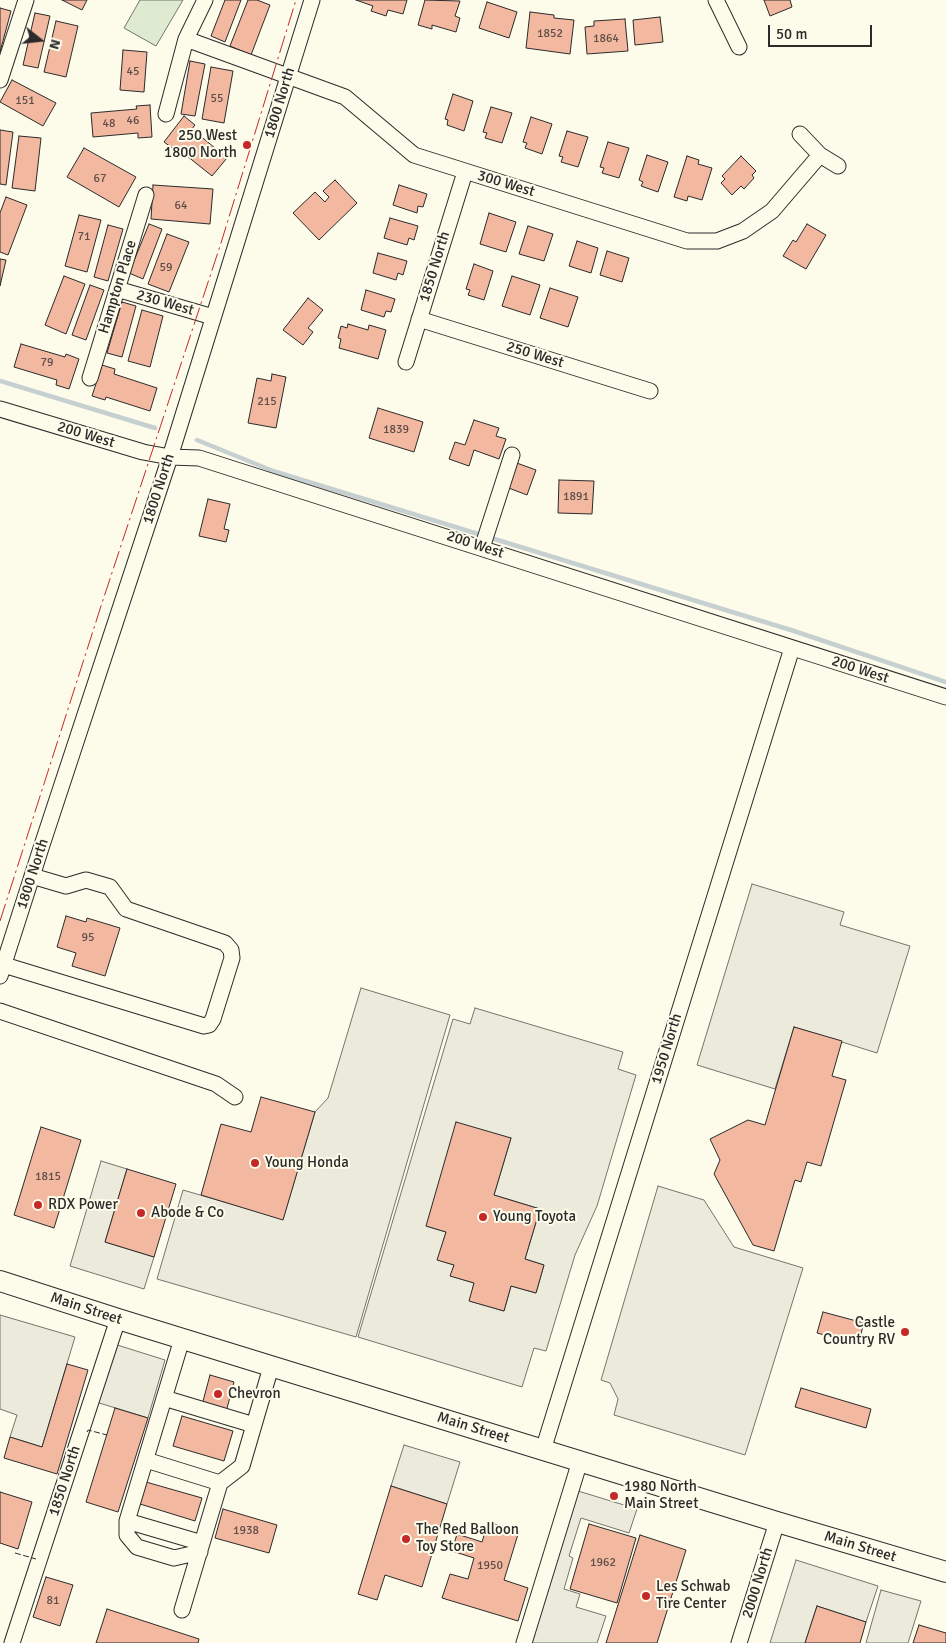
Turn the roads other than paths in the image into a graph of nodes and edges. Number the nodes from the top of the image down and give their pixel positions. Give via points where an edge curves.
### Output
1 (205, 0) edge
2 (312, 0) edge
3 (716, 0) edge
4 (24, 1) edge
5 (186, 39) junction
6 (739, 47) dead end
7 (289, 76) junction
8 (0, 80) edge
9 (166, 114) dead end
10 (800, 134) dead end
11 (820, 154) junction
12 (838, 166) dead end
13 (465, 172) junction
14 (146, 195) dead end
15 (117, 289) junction
16 (213, 317) junction
17 (419, 319) junction
18 (406, 362) dead end
19 (90, 378) dead end
20 (650, 391) dead end
21 (0, 409) edge
22 (512, 455) dead end
23 (170, 457) junction
24 (485, 539) junction
25 (792, 648) junction
26 (946, 697) edge
27 (32, 876) junction
28 (2, 971) edge
29 (0, 1011) edge
30 (235, 1097) dead end
31 (0, 1281) edge
32 (118, 1319) junction
33 (182, 1339) junction
34 (271, 1366) junction
35 (164, 1398) junction
36 (254, 1425) junction
37 (543, 1450) junction
38 (146, 1460) junction
39 (580, 1461) junction
40 (220, 1483) junction
41 (127, 1521) junction
42 (777, 1522) junction
43 (201, 1548) junction
44 (946, 1572) edge
45 (182, 1610) dead end
46 (12, 1643) edge
47 (524, 1643) edge
48 (739, 1643) edge

1 - 5 street
2 - 7 street, 1800 North
3 - 6 street
4 - 8 street
5 - 7 street, 300 West
5 - 9 street
7 - 13 street, 300 West via 345,97 414,155
7 - 16 street, 1800 North
10 - 11 street
11 - 12 street
11 - 13 street, 300 West via 772,211 744,231 717,242 686,241
13 - 17 street, 1850 North
14 - 15 street, Hampton Place
15 - 16 street, 230 West
15 - 19 street, Hampton Place
16 - 23 street, 1800 North
17 - 18 street, 1850 North
17 - 20 street, 250 West
21 - 23 street, 200 West via 143,452
22 - 24 street
23 - 24 street, 200 West via 199,458
23 - 27 street, 1800 North
24 - 25 street, 200 West
25 - 26 street, 200 West
25 - 37 street, 1950 North
27 - 28 street, 1800 North
27 - 28 street via 66,886 86,880 110,887 126,909 225,943 232,958 214,1019 204,1026
29 - 30 street via 216,1084
31 - 32 main road, Main Street
32 - 33 main road, Main Street
32 - 46 street, 1850 North
33 - 34 main road, Main Street
33 - 35 street
34 - 36 street
34 - 37 main road, Main Street
35 - 36 street
35 - 38 street
36 - 40 street via 242,1466
37 - 39 main road, Main Street
38 - 40 street
38 - 41 street
39 - 42 main road, Main Street
39 - 47 street
40 - 43 street
41 - 43 street
41 - 43 street via 127,1535 137,1547 174,1558
42 - 44 main road, Main Street
42 - 48 street, 2000 North
43 - 45 street

